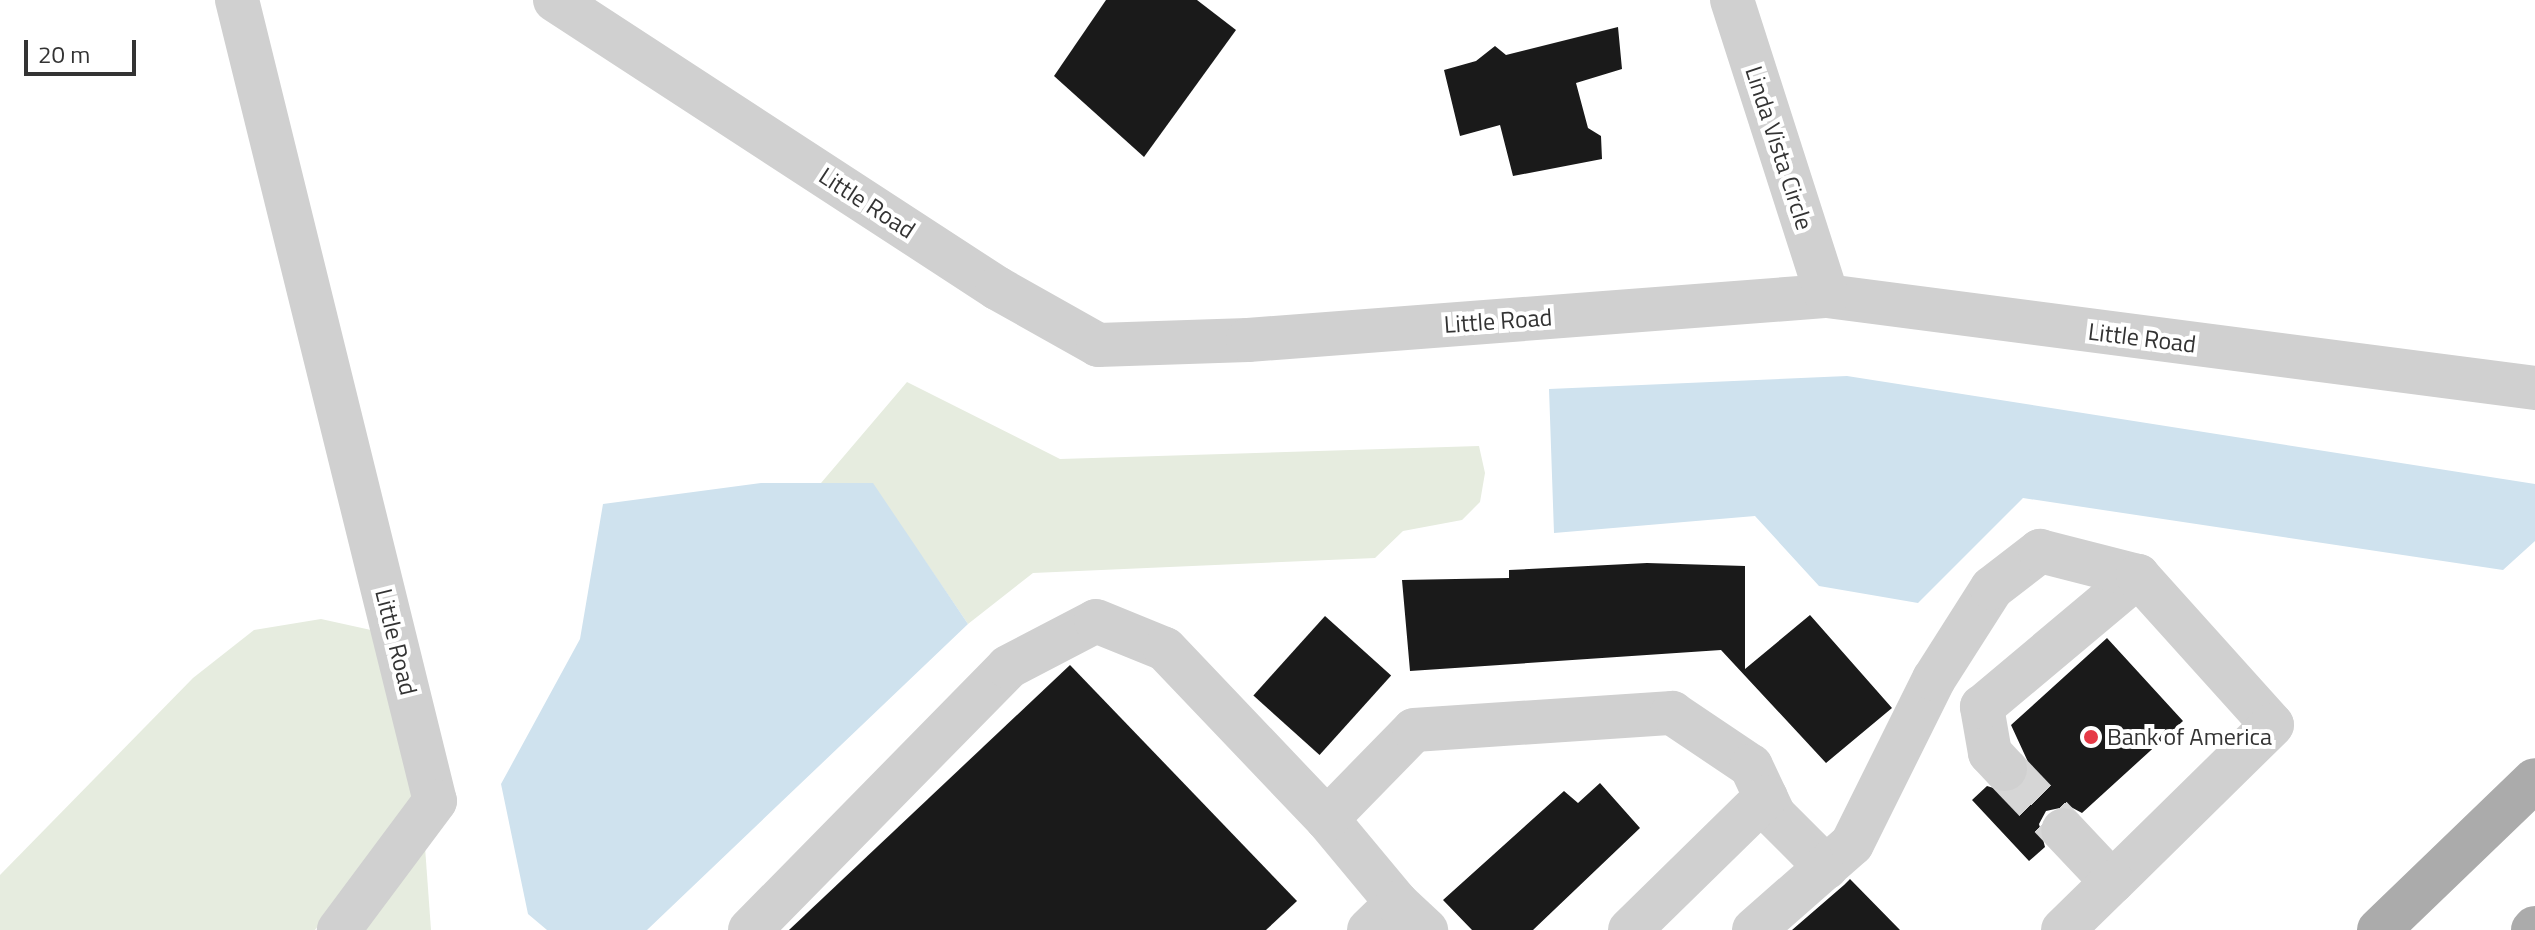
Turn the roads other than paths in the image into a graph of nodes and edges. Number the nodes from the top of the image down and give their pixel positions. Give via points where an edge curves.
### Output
1 (237, 0) edge
2 (555, 0) edge
3 (1732, 0) edge
4 (1827, 296) junction
5 (2535, 388) edge
6 (2138, 576) junction
7 (2005, 769) tunnel mouth
8 (2535, 780) edge
9 (1766, 797) junction
10 (1327, 819) junction
11 (2063, 830) tunnel mouth
12 (1826, 867) junction
13 (2112, 882) junction
14 (1397, 921) edge
15 (339, 930) edge
16 (750, 930) edge
17 (1630, 930) edge
18 (1754, 930) edge
19 (2063, 930) edge
20 (2379, 930) edge

1 - 15 street, Little Road via 435,801
2 - 4 street, Little Road via 997,288 1098,345 1248,340
3 - 4 street, Linda Vista Circle
4 - 5 street, Little Road
6 - 7 street via 1982,707 1990,753
6 - 12 street via 2040,551 1992,588 1934,679 1852,844
6 - 13 street via 2272,725
8 - 20 main road
9 - 10 street via 1751,766 1672,713 1414,730
9 - 12 street via 1774,815
9 - 17 street
10 - 14 street
10 - 16 street via 1165,649 1096,621 1008,667
11 - 13 street
12 - 18 street
13 - 19 street

